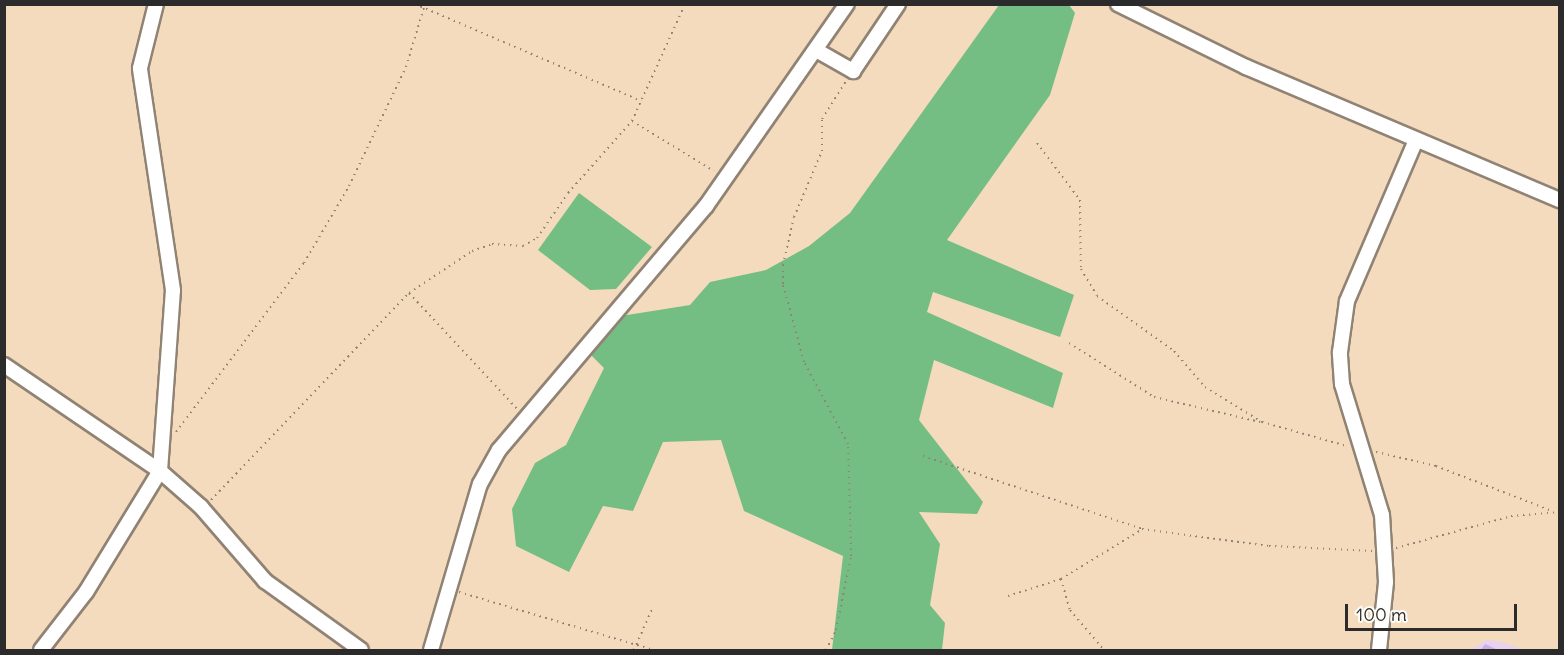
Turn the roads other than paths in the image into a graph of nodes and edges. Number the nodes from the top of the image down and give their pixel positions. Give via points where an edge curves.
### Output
1 (156, 4) edge
2 (847, 4) edge
3 (898, 4) edge
4 (1118, 4) edge
5 (816, 50) junction
6 (1416, 140) junction
7 (1560, 200) edge
8 (4, 365) edge
9 (160, 471) junction
10 (40, 651) edge
11 (361, 651) edge
12 (431, 651) edge
13 (1379, 651) edge

1 - 9 street via 140,68 173,290
2 - 5 street
3 - 5 street via 853,71
4 - 6 street
5 - 12 street via 728,178 525,417 480,484
6 - 7 street
6 - 13 street via 1358,275 1342,326 1342,384 1364,449 1386,549
8 - 9 street
9 - 10 street via 87,592
9 - 11 street via 201,507 265,581

